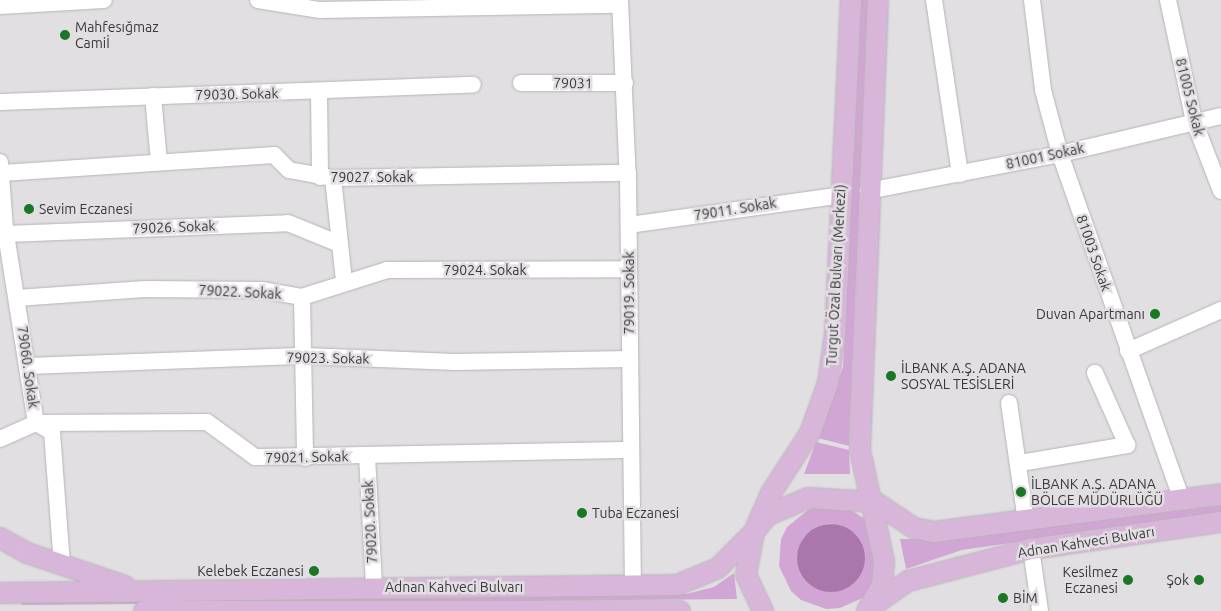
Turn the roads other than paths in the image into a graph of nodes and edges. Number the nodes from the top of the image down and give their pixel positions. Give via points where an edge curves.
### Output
1 (104, 0) edge
2 (258, 0) edge
3 (851, 0) edge
4 (878, 0) edge
5 (934, 0) edge
6 (1032, 0) edge
7 (1168, 0) edge
8 (620, 2) edge
9 (429, 4) edge
10 (0, 6) edge
11 (521, 83) dead end
12 (624, 83) junction
13 (473, 85) dead end
14 (319, 92) junction
15 (153, 96) junction
16 (0, 102) edge
17 (1221, 116) edge
18 (1194, 121) junction
19 (1060, 154) junction
20 (159, 162) junction
21 (1, 168) edge
22 (628, 173) junction
23 (960, 174) junction
24 (327, 177) junction
25 (868, 191) junction
26 (1221, 191) edge
27 (842, 195) junction
28 (629, 225) junction
29 (6, 234) junction
30 (338, 243) junction
31 (628, 269) junction
32 (344, 281) junction
33 (302, 297) junction
34 (17, 298) junction
35 (1221, 310) edge
36 (1128, 351) junction
37 (305, 356) junction
38 (628, 359) junction
39 (28, 366) junction
40 (1096, 373) dead end
41 (1010, 403) dead end
42 (36, 423) junction
43 (0, 439) edge
44 (628, 450) junction
45 (366, 456) junction
46 (305, 458) junction
47 (1020, 463) junction
48 (1221, 494) edge
49 (1182, 500) junction
50 (875, 502) junction
51 (1026, 521) junction
52 (1221, 522) edge
53 (754, 532) junction
54 (0, 538) edge
55 (1030, 549) junction
56 (62, 564) junction
57 (633, 586) junction
58 (374, 587) junction
59 (136, 590) junction
60 (0, 593) edge
61 (0, 598) edge
62 (869, 609) edge
63 (200, 610) edge
64 (344, 610) edge
65 (530, 610) edge
66 (7, 611) edge
67 (144, 611) edge
68 (436, 611) edge
69 (633, 611) edge
70 (680, 611) edge
71 (763, 611) edge
72 (1040, 611) edge

1 - 10 street
2 - 9 street via 320,10
3 - 27 main road, Turgut Özal Bulvarı (Merkezi)
4 - 25 main road, Turgut Özal Bulvarı (Merkezi)
5 - 23 street
6 - 19 street, 81003 Sokak via 1043,90
7 - 18 street, 81005 Sokak
8 - 9 street
8 - 12 street, 79019. Sokak
11 - 12 street, 79031
12 - 22 street, 79019. Sokak
13 - 14 street, 79030. Sokak
14 - 15 street, 79030. Sokak
14 - 24 street
15 - 16 street, 79030. Sokak
15 - 20 street
17 - 18 street, 81001 Sokak
18 - 19 street, 81001 Sokak
18 - 26 street, 81005 Sokak
19 - 23 street, 81001 Sokak
19 - 36 street, 81003 Sokak
20 - 21 street, 79027. Sokak
20 - 24 street, 79027. Sokak via 274,155 289,170
21 - 29 street, 79060. Sokak
22 - 24 street, 79027. Sokak
22 - 28 street, 79019. Sokak
23 - 25 street, 81001 Sokak
24 - 30 street
25 - 50 main road, Turgut Özal Bulvarı (Merkezi) via 860,450
27 - 28 street, 79011. Sokak
27 - 53 main road, Turgut Özal Bulvarı (Merkezi) via 828,383 810,434 771,493
28 - 31 street, 79019. Sokak
29 - 30 street, 79026. Sokak via 288,223
29 - 34 street, 79060. Sokak
30 - 32 street
31 - 32 street, 79024. Sokak via 387,270
31 - 38 street, 79019. Sokak
32 - 33 street, 79024. Sokak
33 - 34 street, 79022. Sokak via 262,290 145,289
33 - 37 street, 79022. Sokak
34 - 39 street, 79060. Sokak
35 - 36 street
36 - 49 street, 81003 Sokak
37 - 38 street, 79023. Sokak via 455,362
37 - 39 street, 79023. Sokak
37 - 46 street, 79022. Sokak
38 - 44 street, 79019. Sokak
39 - 42 street, 79060. Sokak
40 - 47 street via 1127,445
41 - 47 street
42 - 43 street, 79021. Sokak
42 - 46 street, 79021. Sokak via 207,422 255,457
42 - 56 street, 79060. Sokak via 52,432
44 - 45 street, 79021. Sokak
44 - 57 street, 79019. Sokak
45 - 46 street, 79021. Sokak
45 - 58 street, 79020. Sokak
47 - 51 street
48 - 49 main road, Adnan Kahveci Bulvarı
49 - 51 main road, Adnan Kahveci Bulvarı
50 - 51 main road, Adnan Kahveci Bulvarı via 914,528 934,532
50 - 53 main road, Adnan Kahveci Bulvarı via 808,498 780,507
50 - 62 main road, Turgut Özal Bulvarı (Merkezi) via 884,561 882,585
52 - 55 main road, Adnan Kahveci Bulvarı
53 - 57 main road, Adnan Kahveci Bulvarı via 718,568 677,585
53 - 71 main road via 746,575
54 - 56 main road via 27,553
55 - 62 main road, Adnan Kahveci Bulvarı via 908,581
55 - 72 street
56 - 59 main road
57 - 58 main road, Adnan Kahveci Bulvarı
58 - 59 main road, Adnan Kahveci Bulvarı
59 - 60 main road
61 - 66 main road
63 - 64 main road, Adnan Kahveci Bulvarı
63 - 67 main road, Adnan Kahveci Bulvarı
64 - 68 main road, Adnan Kahveci Bulvarı
65 - 68 main road, Adnan Kahveci Bulvarı
65 - 69 main road, Adnan Kahveci Bulvarı
69 - 70 main road, Adnan Kahveci Bulvarı

